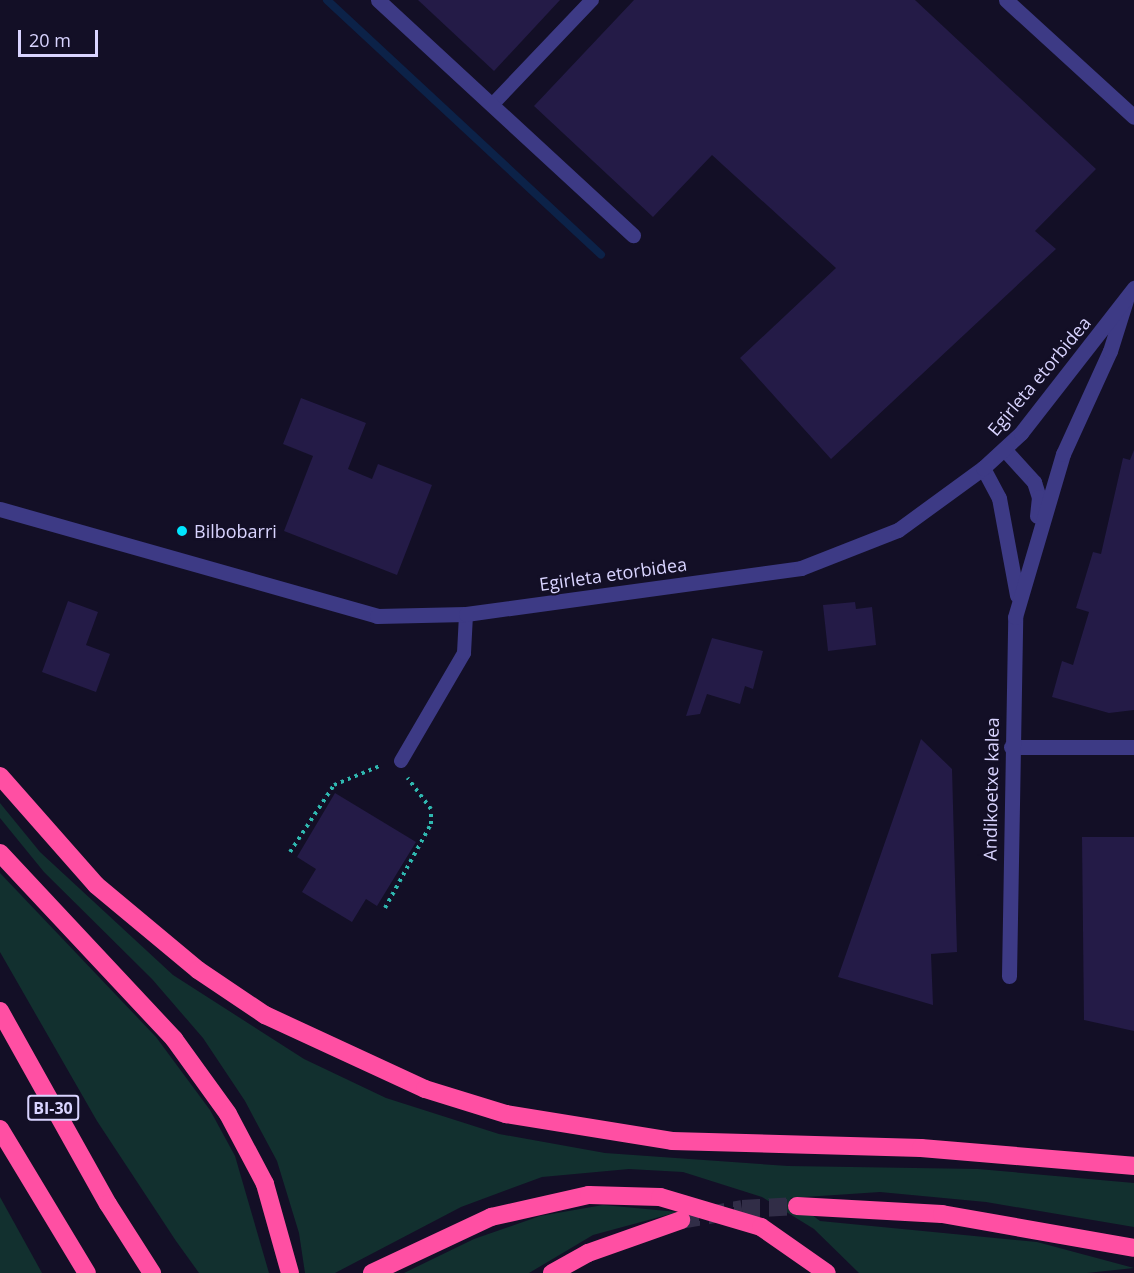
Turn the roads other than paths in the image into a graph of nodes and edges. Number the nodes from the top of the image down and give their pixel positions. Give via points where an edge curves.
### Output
1 (378, 0) edge
2 (592, 0) edge
3 (1006, 0) edge
4 (492, 105) junction
5 (1134, 117) edge
6 (633, 235) dead end
7 (1130, 293) edge
8 (1004, 449) junction
9 (983, 468) junction
10 (0, 509) edge
11 (1034, 543) junction
12 (1018, 604) junction
13 (466, 614) junction
14 (1011, 747) junction
15 (1134, 747) edge
16 (401, 761) road end
17 (0, 776) edge
18 (0, 853) edge
19 (1009, 976) dead end
20 (0, 1011) edge
21 (0, 1130) edge
22 (1134, 1166) edge
23 (797, 1206) tunnel mouth
24 (681, 1220) tunnel mouth
25 (1134, 1248) edge
26 (87, 1273) edge
27 (152, 1273) edge
28 (290, 1273) edge
29 (372, 1273) edge
30 (552, 1273) edge
31 (827, 1273) edge

1 - 4 street
2 - 4 lane
3 - 5 street
4 - 6 street
7 - 8 street, Egirleta etorbidea
7 - 11 street via 1110,351 1063,454
8 - 9 street, Egirleta etorbidea
8 - 11 street via 1034,482 1039,497
9 - 12 street via 999,498
9 - 13 street, Egirleta etorbidea via 898,530 801,568
10 - 13 street, Egirleta etorbidea via 377,616
11 - 12 street
12 - 14 street, Andikoetxe kalea
13 - 16 lane via 464,653
14 - 15 street
14 - 19 street, Andikoetxe kalea
17 - 22 highway via 96,885 198,970 265,1015 425,1089 506,1114 628,1136 746,1145 1027,1154
18 - 28 highway via 174,1039 228,1114 265,1184
20 - 27 highway, BI-30 via 108,1204
21 - 26 highway, BI-30
23 - 25 highway via 942,1214
24 - 30 highway via 606,1245
29 - 31 highway, bridge via 491,1218 589,1195 660,1197 761,1227

